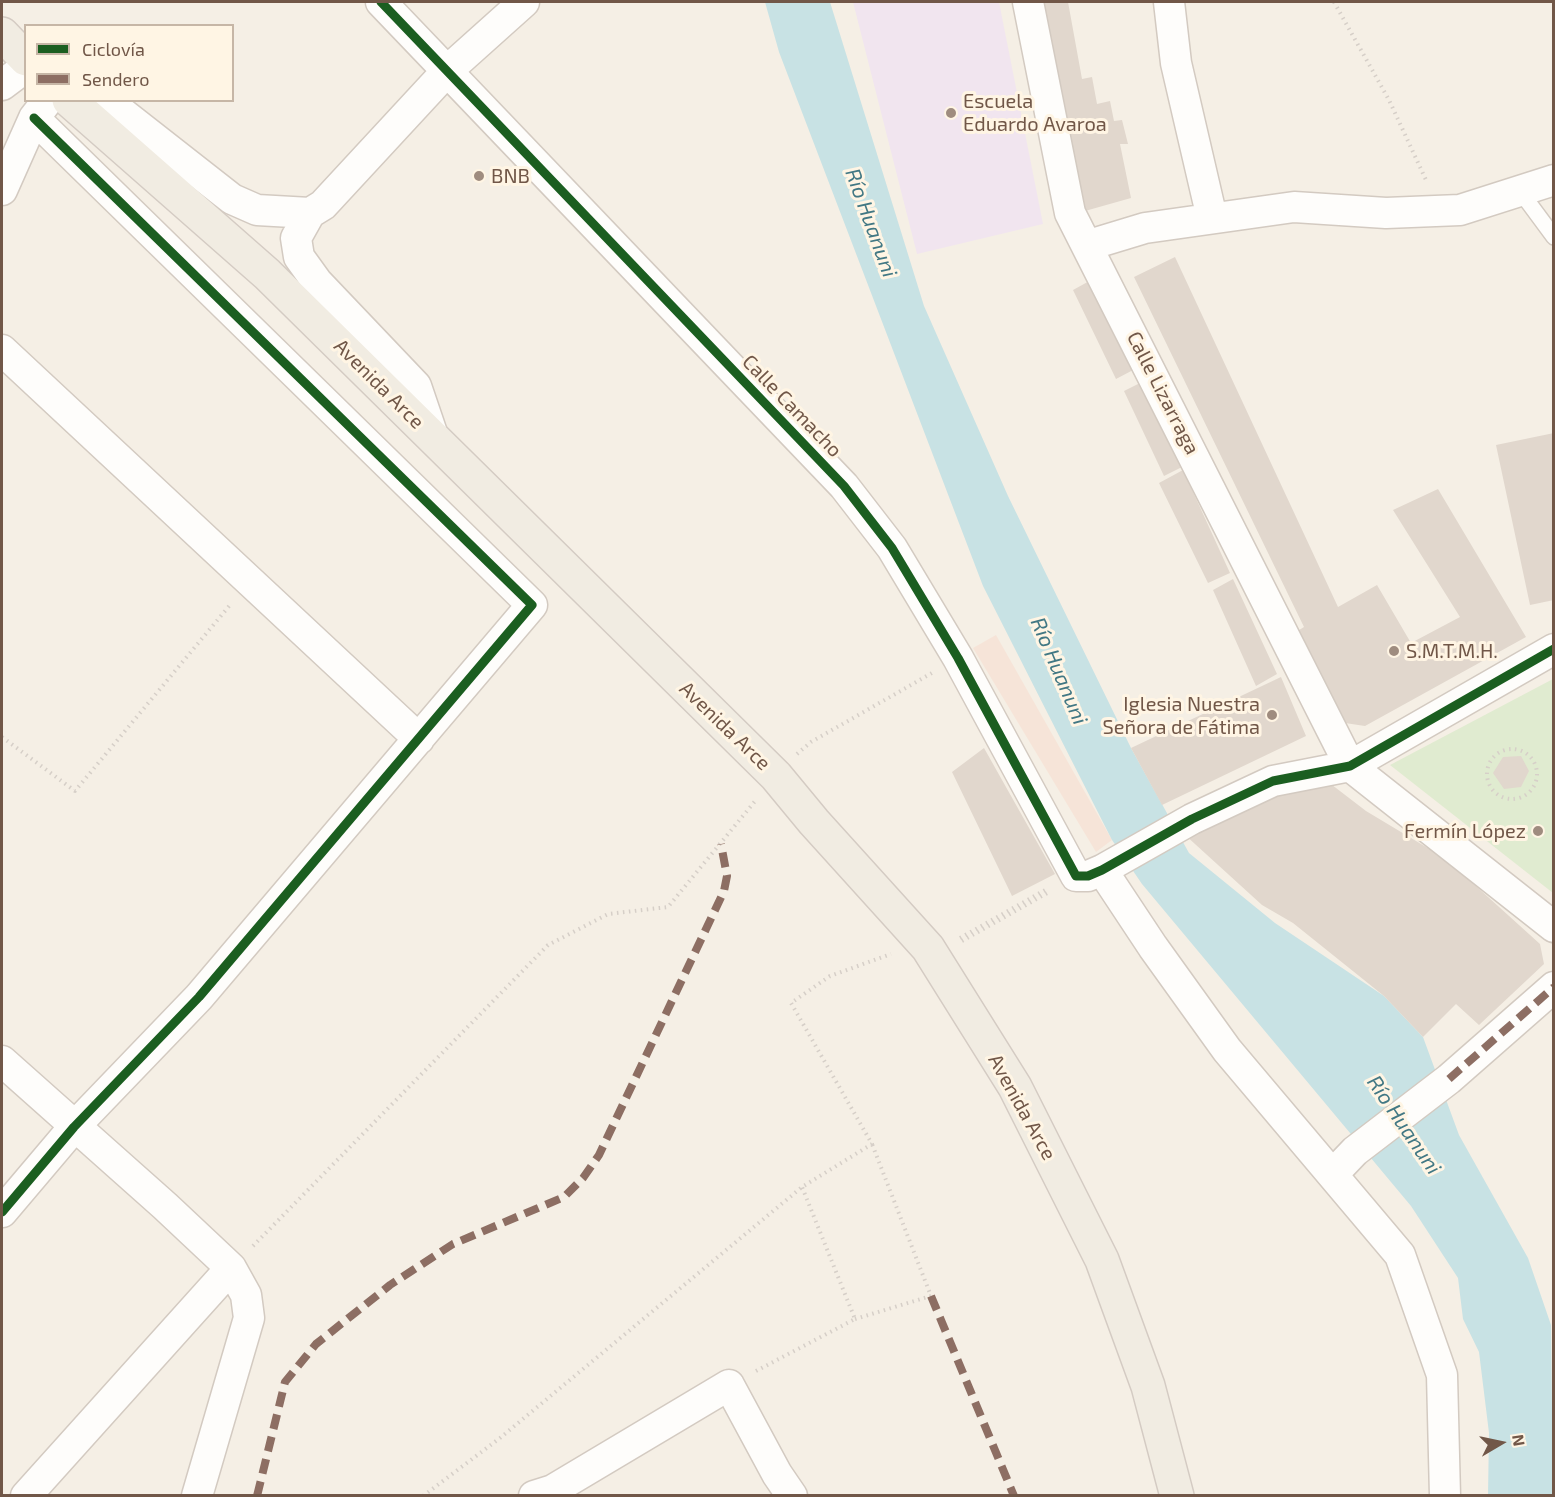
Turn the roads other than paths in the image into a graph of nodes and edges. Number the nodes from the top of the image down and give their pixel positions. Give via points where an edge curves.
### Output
1 (381, 2) edge
2 (524, 2) edge
3 (1028, 2) edge
4 (1169, 2) edge
5 (2, 34) edge
6 (24, 57) edge
7 (24, 68) edge
8 (447, 70) junction
9 (2, 85) edge
10 (71, 102) edge
11 (100, 102) edge
12 (41, 109) edge
13 (1554, 180) edge
14 (2, 190) edge
15 (1520, 191) junction
16 (310, 213) junction
17 (1212, 218) junction
18 (1554, 237) edge
19 (1089, 245) junction
20 (2, 350) edge
21 (434, 439) junction
22 (1554, 649) edge
23 (419, 739) junction
24 (1350, 766) junction
25 (1092, 870) junction
26 (1554, 927) edge
27 (1554, 987) edge
28 (2, 1061) edge
29 (74, 1127) junction
30 (1333, 1174) junction
31 (2, 1212) edge
32 (231, 1268) junction
33 (26, 1496) edge
34 (197, 1496) edge
35 (534, 1496) edge
36 (792, 1496) edge
37 (1177, 1496) edge
38 (1445, 1496) edge

1 - 8 street, Calle Camacho
2 - 8 street
3 - 19 street, Calle Lizarraga via 1070,213
4 - 17 street via 1176,63
5 - 6 main road
7 - 9 street
8 - 16 street via 322,205
8 - 25 street, Calle Camacho via 844,486 892,548
10 - 21 main road, Avenida Arce via 267,274
11 - 16 street via 121,112 232,200 257,210
12 - 14 street
12 - 23 street via 532,605
13 - 15 street
15 - 17 street via 1460,210 1386,213 1294,207
15 - 18 lane
16 - 21 street via 296,238 299,256 317,282 416,386
17 - 19 street via 1145,228
19 - 24 street, Calle Lizarraga
20 - 23 street
21 - 37 main road, Avenida Arce via 777,776 933,956 1015,1087 1102,1260 1148,1386
22 - 24 street
23 - 29 street via 200,997
24 - 25 street via 1273,781
24 - 26 street
25 - 30 street, Calle Camacho via 1227,1050
27 - 30 street via 1449,1079 1355,1151
28 - 29 street
29 - 31 street
29 - 32 street
30 - 38 street, Calle Camacho via 1400,1255 1443,1375
32 - 33 street
32 - 34 street via 246,1295 249,1318
35 - 36 street via 553,1490 729,1385

